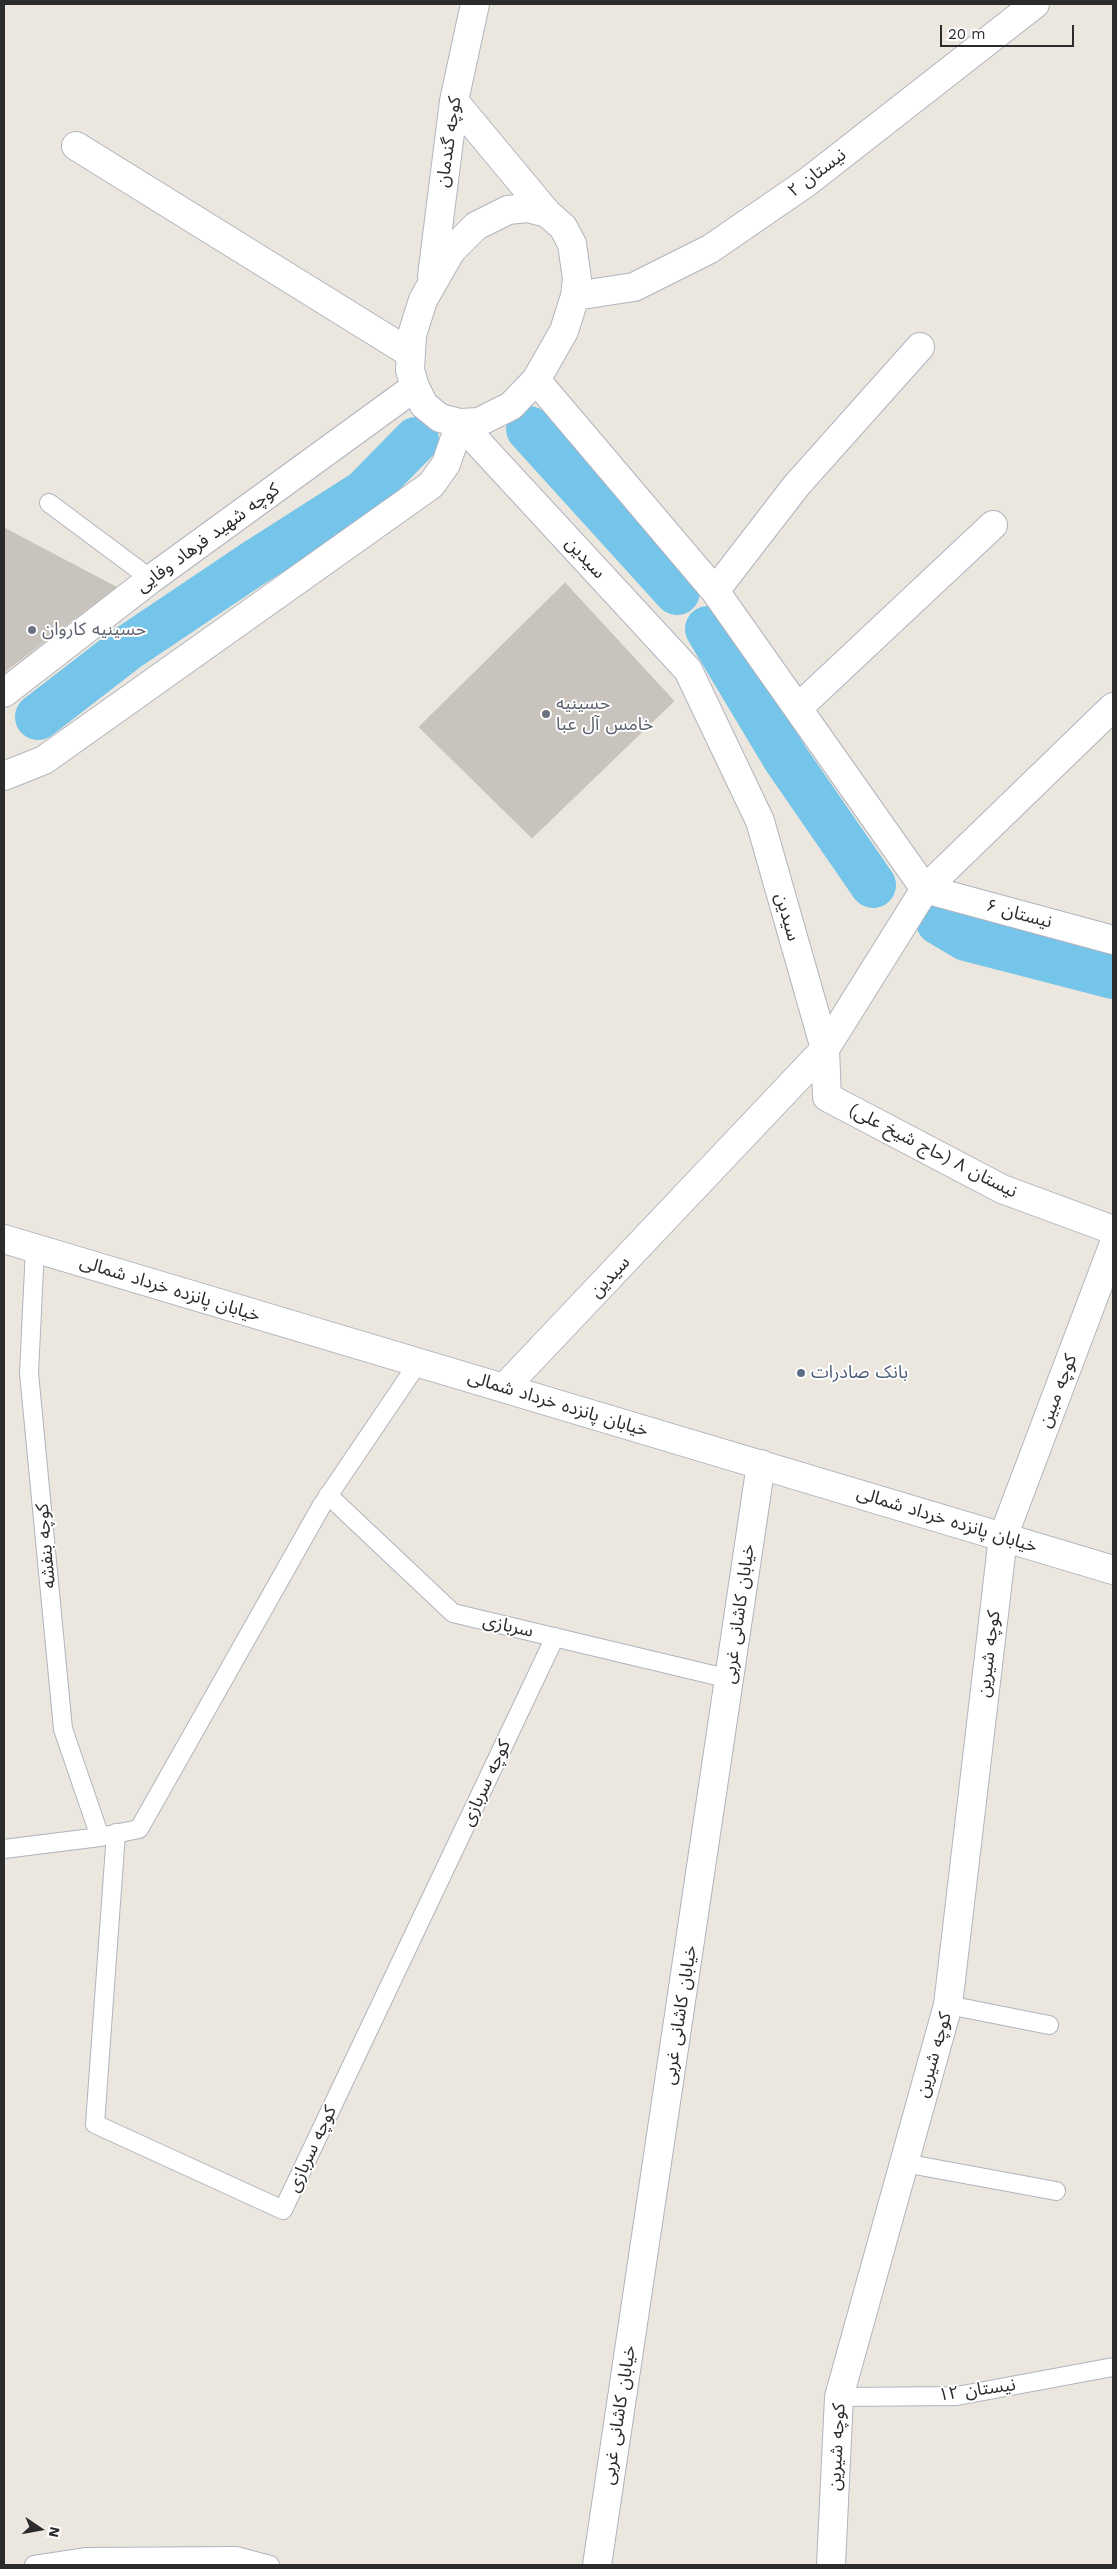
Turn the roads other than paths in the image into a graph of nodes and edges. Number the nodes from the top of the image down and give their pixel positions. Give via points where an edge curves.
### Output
1 (475, 4) edge
2 (1035, 4) edge
3 (454, 102) junction
4 (76, 146) dead end
5 (547, 214) junction
6 (431, 282) junction
7 (575, 296) junction
8 (920, 347) dead end
9 (410, 353) junction
10 (536, 380) junction
11 (415, 387) junction
12 (460, 423) junction
13 (49, 503) dead end
14 (993, 525) dead end
15 (151, 579) junction
16 (715, 592) junction
17 (4, 693) edge
18 (1113, 707) edge
19 (798, 708) junction
20 (4, 776) edge
21 (925, 889) junction
22 (1113, 940) edge
23 (825, 1049) junction
24 (1113, 1230) edge
25 (4, 1239) edge
26 (1113, 1246) edge
27 (35, 1248) junction
28 (418, 1363) junction
29 (504, 1388) junction
30 (761, 1464) junction
31 (328, 1495) junction
32 (1002, 1536) junction
33 (1113, 1570) edge
34 (555, 1637) junction
35 (730, 1678) junction
36 (108, 1835) junction
37 (4, 1849) edge
38 (948, 2005) junction
39 (1049, 2025) dead end
40 (904, 2163) junction
41 (1056, 2191) dead end
42 (1113, 2367) edge
43 (839, 2397) junction
44 (34, 2565) edge
45 (270, 2565) edge
46 (597, 2565) edge
47 (831, 2565) edge

1 - 3 street, کوچه گندمان
2 - 7 street, نیستان ۲ via 806,184 710,249 634,287
3 - 5 street
3 - 6 street, کوچه گندمان
4 - 9 street
5 - 6 street via 527,208 491,216 463,238
5 - 7 street via 563,227 572,244 577,278
6 - 9 street via 416,317
7 - 10 street via 560,340
8 - 16 street via 796,486
9 - 11 street
10 - 12 street via 511,406 496,415 479,422
10 - 16 street
11 - 12 street via 424,405 440,418
11 - 15 street, کوچه شهید فرهاد وفایی
12 - 20 street via 446,464 431,485 44,760
12 - 23 street, سیدین via 688,670 760,821
13 - 15 lane
14 - 19 street
15 - 17 street, کوچه شهید فرهاد وفایی
16 - 19 street
18 - 21 street
19 - 21 street
21 - 22 street, نیستان ۶
21 - 23 street
23 - 24 street, نیستان ۸ (حاج شیخ علی) via 828,1097 1002,1189
23 - 29 street, سیدین
25 - 27 street, خیابان پانزده خرداد شمالی
26 - 32 street, کوچه مبین
27 - 28 street, خیابان پانزده خرداد شمالی
27 - 36 lane, کوچه بنفشه via 29,1373 63,1729
28 - 29 street, خیابان پانزده خرداد شمالی
28 - 31 lane
29 - 30 street, خیابان پانزده خرداد شمالی
30 - 32 street, خیابان پانزده خرداد شمالی
30 - 35 street, خیابان کاشانی غربی
31 - 34 lane, سربازی via 453,1612
31 - 36 lane via 139,1829
32 - 33 street, خیابان پانزده خرداد شمالی
32 - 38 street, کوچه شیرین
34 - 35 lane, سربازی
34 - 36 lane, کوچه سربازی via 283,2210 95,2124
35 - 46 street, خیابان کاشانی غربی
36 - 37 lane
38 - 39 lane
38 - 40 street, کوچه شیرین
40 - 41 lane
40 - 43 street, کوچه شیرین
42 - 43 lane, نیستان ۱۲ via 958,2396
43 - 47 street, کوچه شیرین
44 - 45 lane via 87,2557 226,2556

